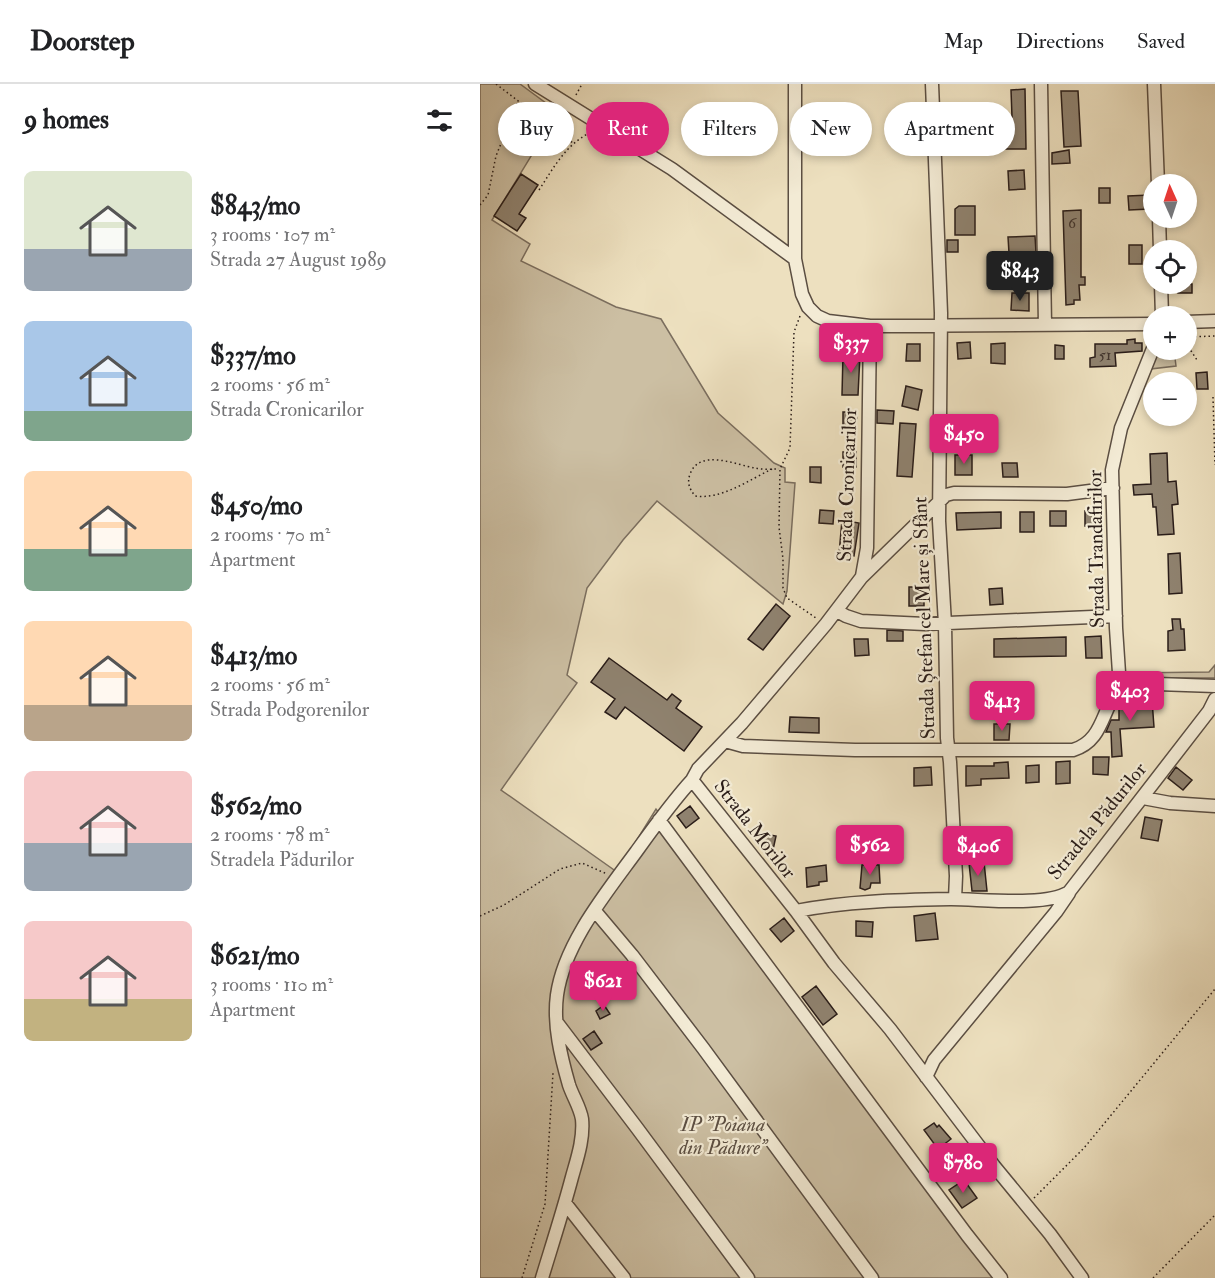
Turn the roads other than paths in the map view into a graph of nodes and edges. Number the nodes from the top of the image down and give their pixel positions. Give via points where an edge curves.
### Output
1 (535, 84) edge
2 (795, 84) edge
3 (932, 84) edge
4 (1041, 84) edge
5 (1154, 84) edge
6 (1158, 174) edge
7 (795, 259) junction
8 (1215, 321) edge
9 (1197, 322) edge
10 (1143, 324) edge
11 (1045, 325) junction
12 (870, 326) junction
13 (940, 326) junction
14 (1148, 360) edge
15 (1113, 489) junction
16 (939, 501) junction
17 (861, 578) junction
18 (837, 611) junction
19 (1116, 616) junction
20 (945, 624) junction
21 (1122, 686) junction
22 (1215, 686) edge
23 (1215, 699) edge
24 (724, 741) junction
25 (948, 751) junction
26 (692, 780) junction
27 (1143, 798) junction
28 (1215, 806) edge
29 (659, 820) junction
30 (1070, 892) junction
31 (955, 899) junction
32 (595, 910) junction
33 (796, 911) junction
34 (557, 1023) junction
35 (926, 1077) junction
36 (565, 1203) junction
37 (542, 1278) edge
38 (624, 1278) edge
39 (747, 1278) edge
40 (872, 1278) edge
41 (1001, 1278) edge
42 (1082, 1278) edge

1 - 7 street via 672,169
2 - 7 street
3 - 13 street, Strada Ștefan cel Mare și Sfânt
4 - 11 street
5 - 6 street
7 - 12 street via 802,294 817,316
8 - 9 street
10 - 11 street
11 - 13 street
12 - 13 street
12 - 17 street, Strada Cronicarilor via 867,548
13 - 16 street, Strada Ștefan cel Mare și Sfânt
14 - 15 street, Strada Trandafirilor via 1120,428
15 - 16 street, Strada Morilor via 1067,494 954,493
15 - 19 street, Strada Trandafirilor
16 - 17 street, Strada Morilor
16 - 20 street, Strada Ștefan cel Mare și Sfânt
17 - 18 street, Strada Morilor
18 - 20 street via 861,621
18 - 24 street, Strada Morilor
19 - 20 street
19 - 21 street, Strada Trandafirilor
20 - 25 street, Strada Ștefan cel Mare și Sfânt
21 - 22 street
21 - 25 street via 1092,740 1084,746 1061,750
23 - 27 street, Stradela Pădurilor
24 - 25 street via 758,747
24 - 26 street, Strada Morilor
25 - 31 street, Strada Ștefan cel Mare și Sfânt
26 - 29 street
26 - 33 street, Strada Morilor
27 - 28 street
27 - 30 street, Stradela Pădurilor
29 - 32 street
29 - 41 street
30 - 31 street, Stradela Pădurilor via 1062,897 1031,900
30 - 35 street via 934,1060
31 - 33 street, Stradela Pădurilor via 852,903
32 - 34 street via 562,973
32 - 40 street via 704,1048
33 - 35 street, Strada Morilor
34 - 36 street via 562,1058 582,1126
34 - 39 street
35 - 42 street, Strada Morilor
36 - 37 street
36 - 38 street

